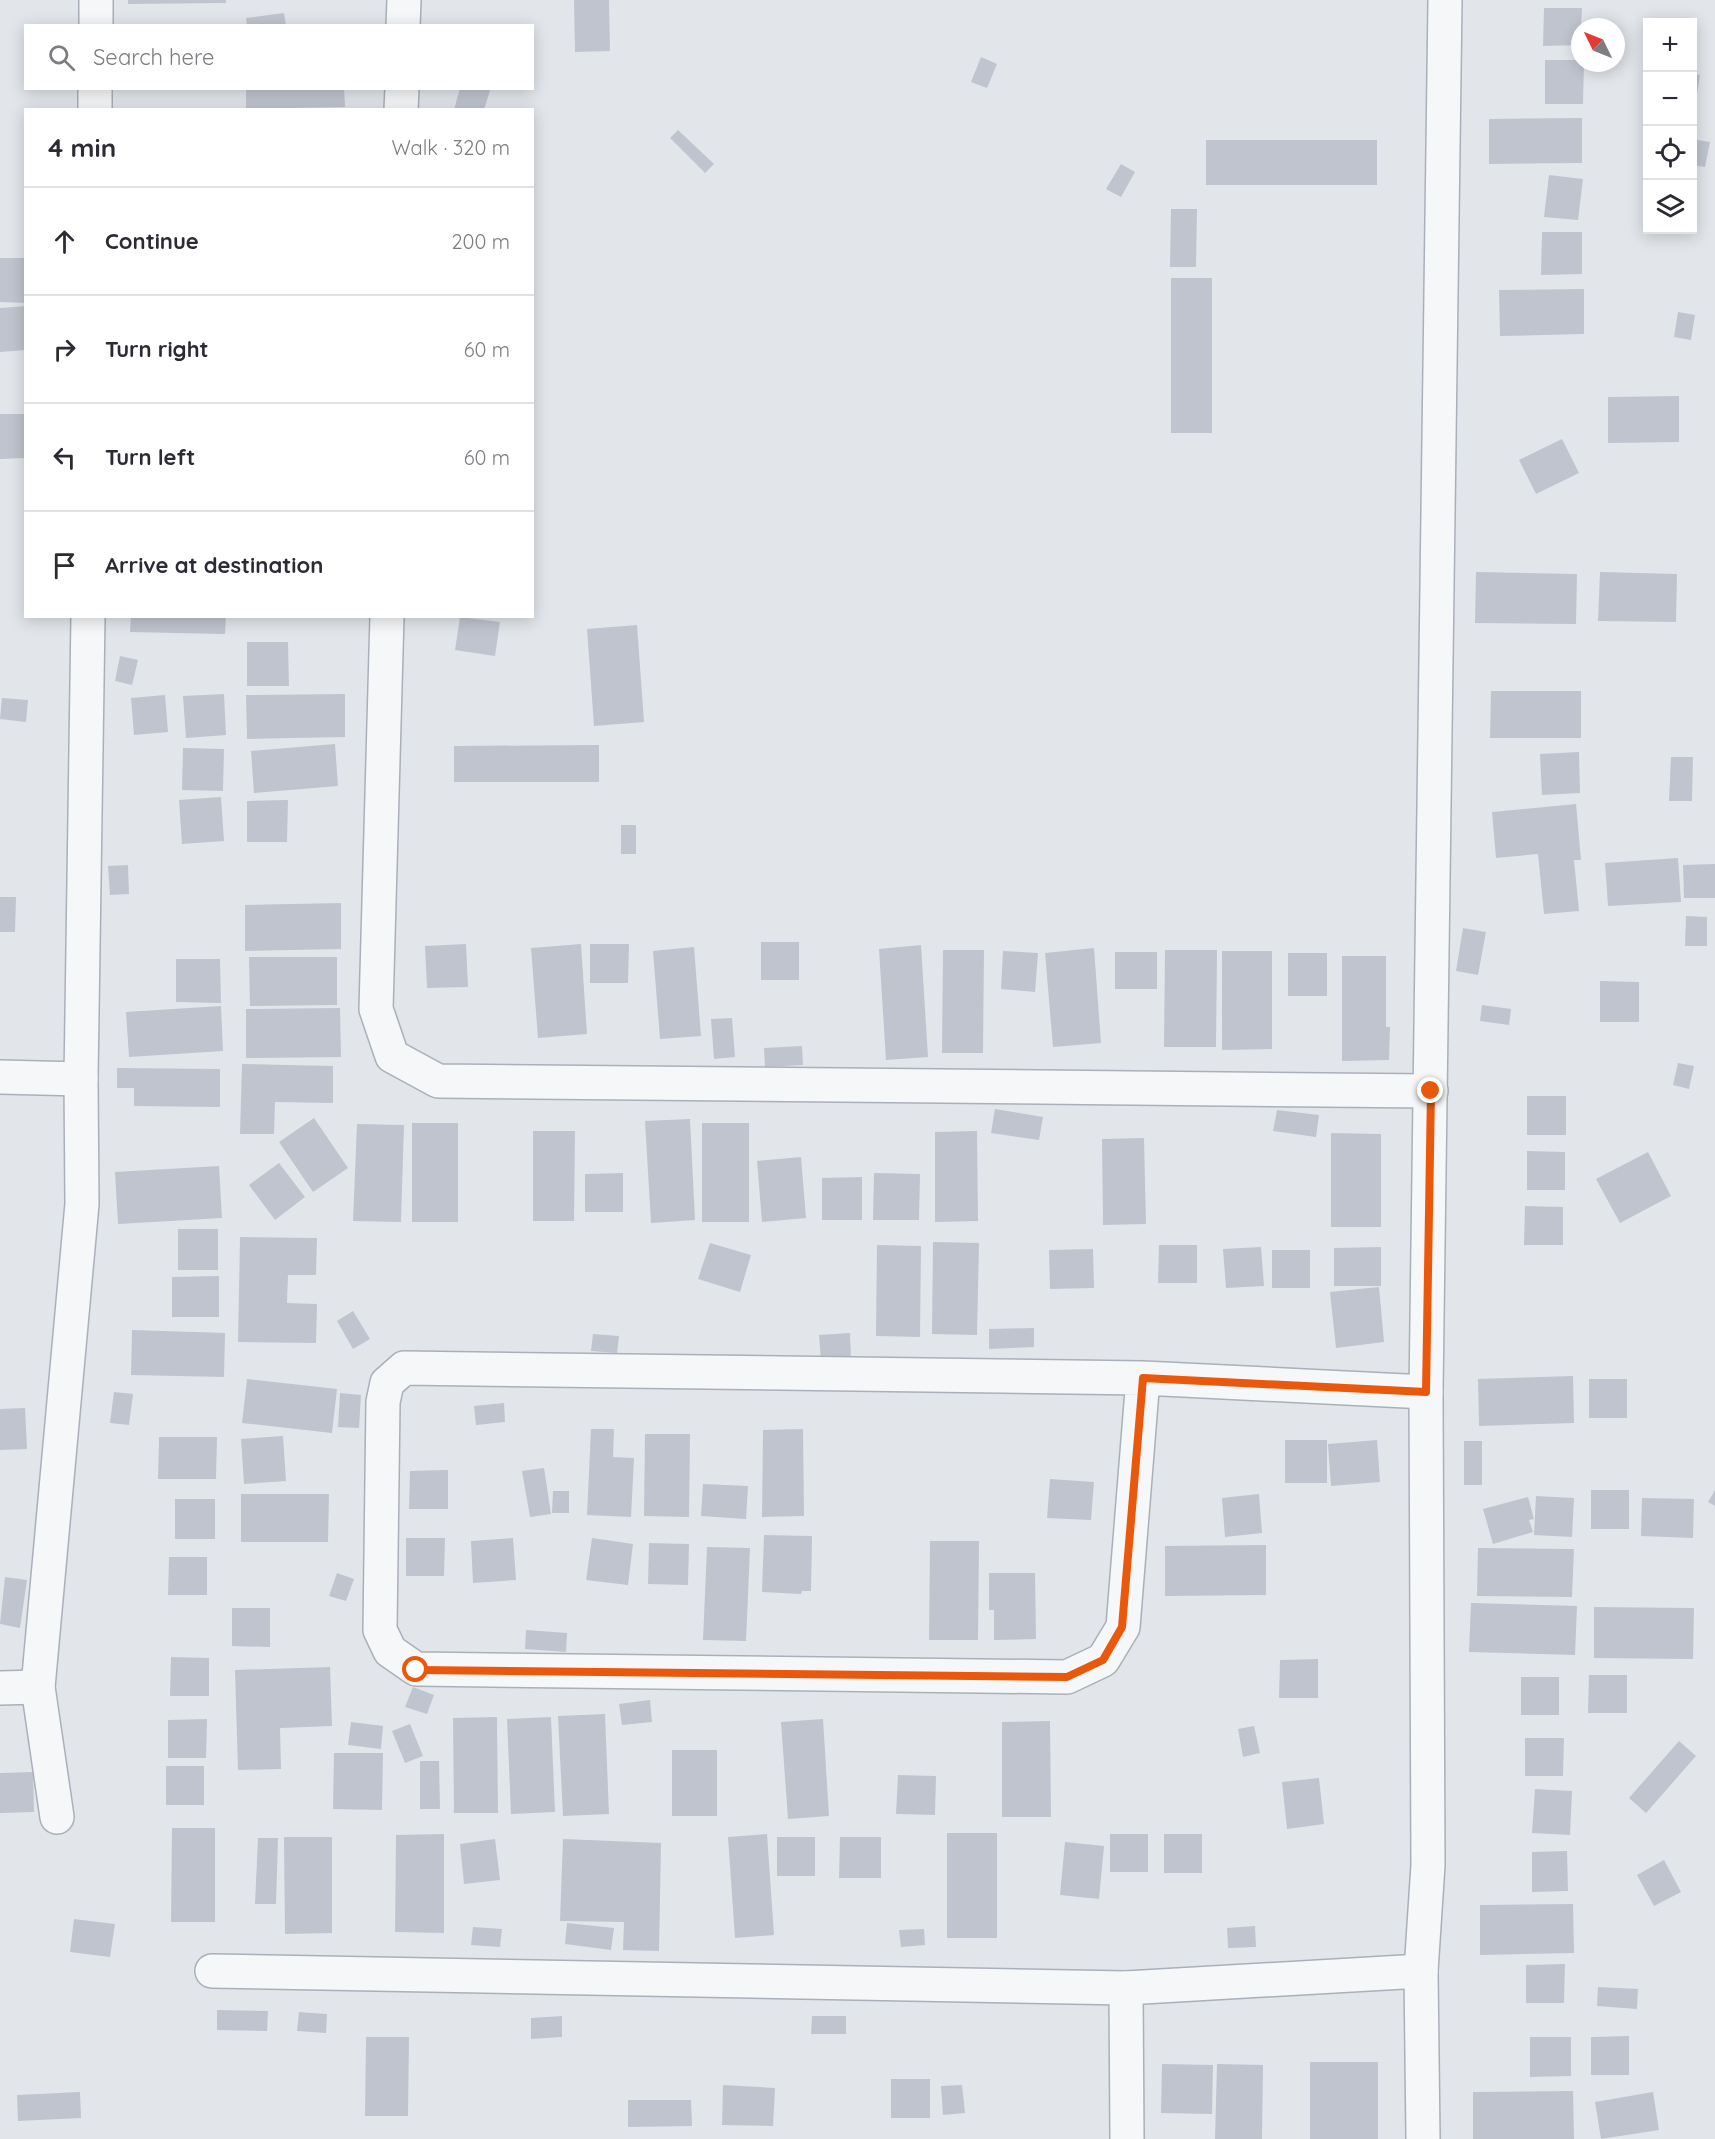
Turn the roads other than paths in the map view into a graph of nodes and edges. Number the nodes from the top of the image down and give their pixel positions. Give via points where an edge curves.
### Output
1 (96, 0) edge
2 (404, 0) edge
3 (1446, 0) edge
4 (96, 24) edge
5 (403, 24) edge
6 (95, 90) edge
7 (402, 90) edge
8 (95, 108) edge
9 (401, 108) edge
10 (88, 618) edge
11 (387, 618) edge
12 (0, 1077) edge
13 (81, 1079) junction
14 (1431, 1091) junction
15 (1143, 1378) junction
16 (1426, 1392) junction
17 (38, 1687) junction
18 (0, 1688) edge
19 (57, 1817) dead end
20 (212, 1971) dead end
21 (1421, 1971) junction
22 (1126, 1988) junction
23 (1127, 2139) edge
24 (1423, 2139) edge

1 - 4 street
2 - 5 street
3 - 14 street
6 - 8 street
7 - 9 street
10 - 13 street
11 - 14 street via 376,1009 392,1056 438,1081
12 - 13 street
13 - 17 street via 82,1204
14 - 16 street
15 - 15 street via 404,1368 387,1383 384,1402 380,1630 390,1651 416,1670 1067,1677 1103,1660 1122,1627
15 - 16 street
16 - 21 street via 1428,1865
17 - 18 street
17 - 19 street
20 - 22 street
21 - 22 street
21 - 24 street
22 - 23 street

